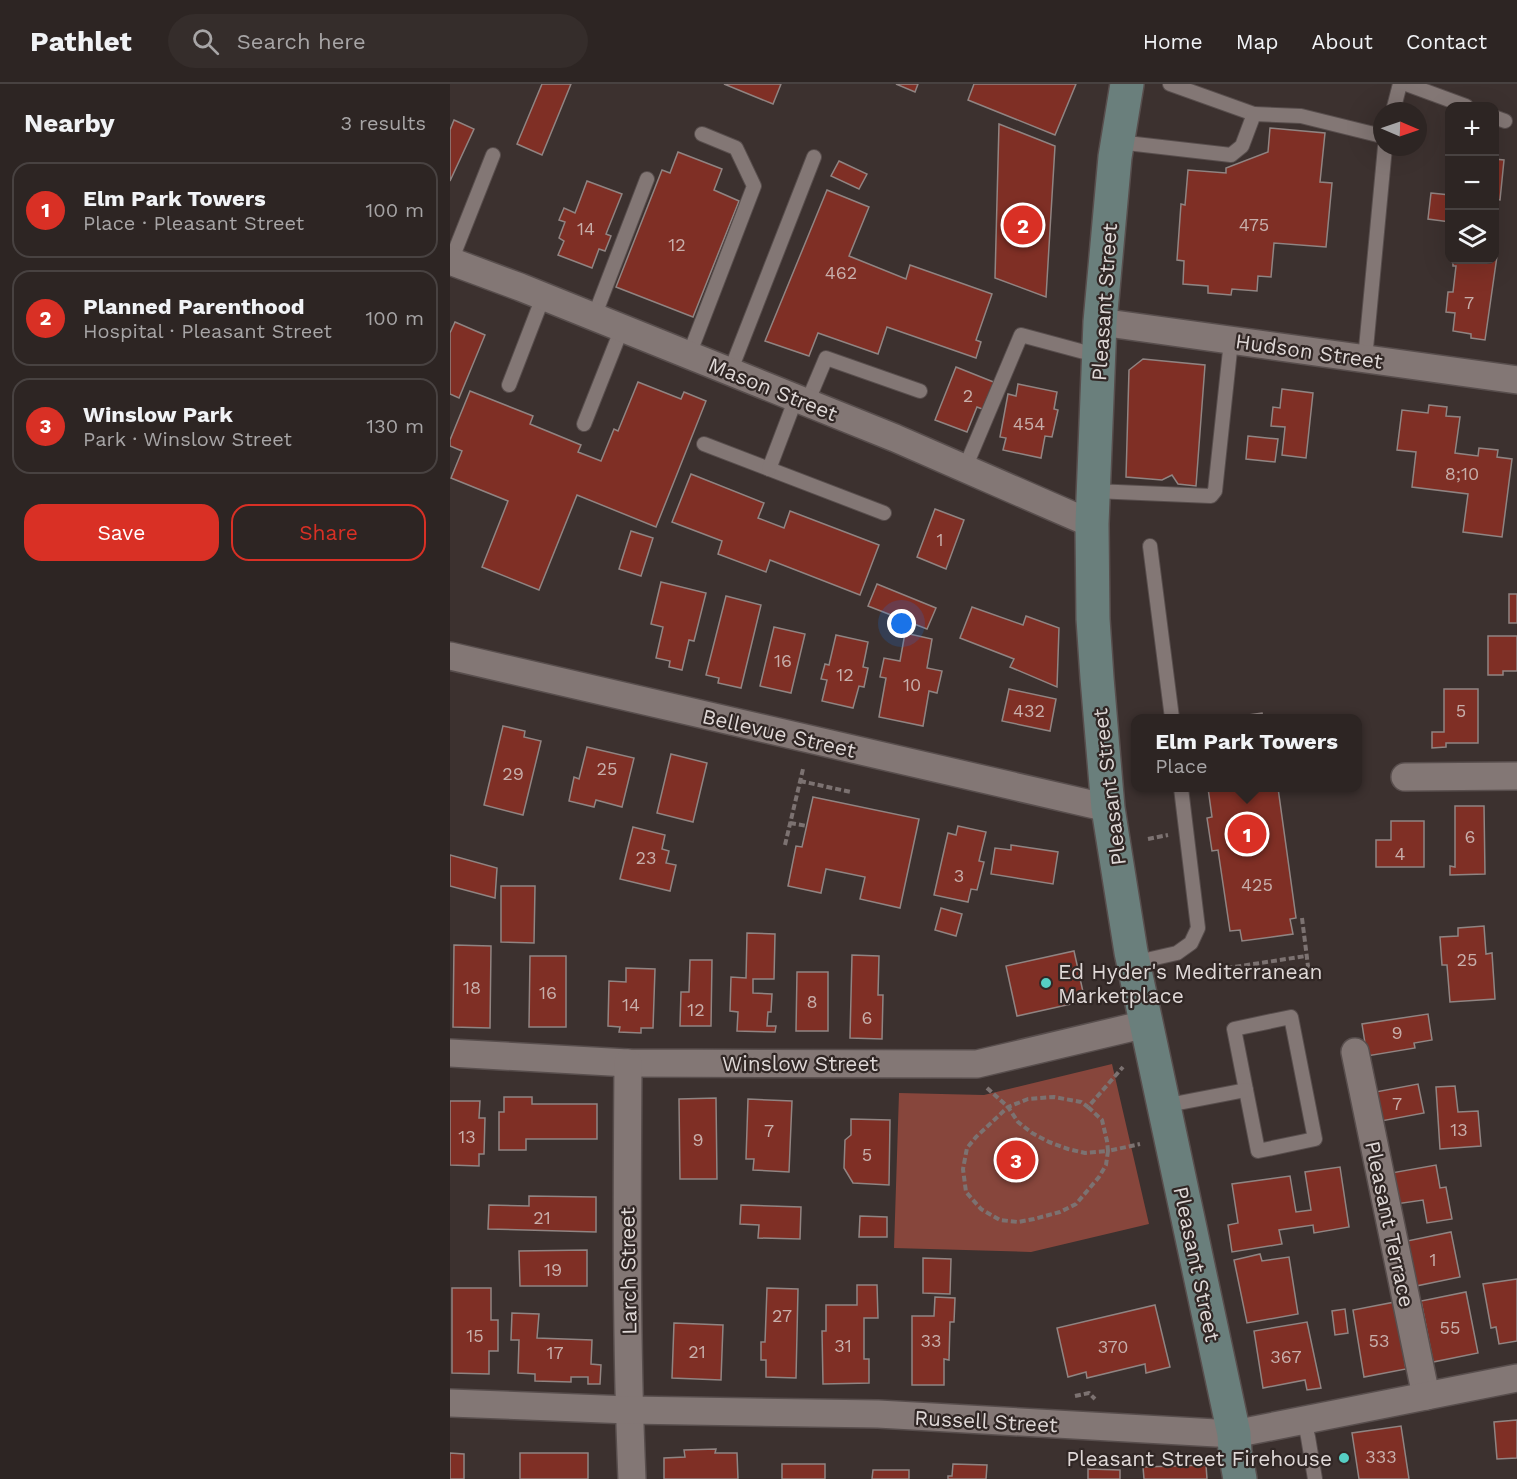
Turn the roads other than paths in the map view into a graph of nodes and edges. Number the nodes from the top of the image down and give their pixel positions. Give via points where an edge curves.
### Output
1 (1126, 84) edge
2 (1170, 84) edge
3 (1400, 84) edge
4 (1406, 84) edge
5 (1395, 102) edge
6 (1455, 102) edge
7 (1254, 114) junction
8 (702, 134) dead end
9 (1373, 134) edge
10 (1118, 142) junction
11 (493, 155) dead end
12 (1384, 156) edge
13 (814, 157) dead end
14 (646, 179) dead end
15 (451, 261) edge
16 (543, 297) junction
17 (594, 317) junction
18 (1100, 322) junction
19 (622, 328) junction
20 (1232, 341) junction
21 (689, 355) junction
22 (1099, 356) junction
23 (1365, 359) junction
24 (730, 372) junction
25 (1517, 380) edge
26 (509, 385) dead end
27 (920, 391) dead end
28 (801, 400) junction
29 (584, 424) dead end
30 (704, 444) dead end
31 (965, 468) junction
32 (769, 470) junction
33 (1094, 491) junction
34 (884, 513) dead end
35 (1092, 524) junction
36 (1150, 546) dead end
37 (450, 656) edge
38 (1171, 714) edge
39 (1517, 776) edge
40 (1404, 777) dead end
41 (1181, 792) edge
42 (1108, 808) junction
43 (1133, 963) junction
44 (1146, 1024) junction
45 (1355, 1052) dead end
46 (450, 1053) edge
47 (628, 1063) junction
48 (1246, 1090) junction
49 (1163, 1106) junction
50 (1517, 1378) edge
51 (1426, 1396) junction
52 (450, 1403) edge
53 (629, 1410) junction
54 (1304, 1420) junction
55 (1234, 1434) junction
56 (632, 1479) edge
57 (1240, 1479) edge
58 (1315, 1479) edge

1 - 10 main road, Pleasant Street
2 - 7 lane
3 - 5 lane
4 - 6 lane
7 - 9 lane via 1300,116
7 - 10 lane via 1242,146 1231,155
8 - 21 lane via 736,148 754,186
10 - 18 main road, Pleasant Street
11 - 15 lane
12 - 23 lane
13 - 24 lane
14 - 17 lane
15 - 16 street, Mason Street
16 - 17 street, Mason Street
16 - 26 lane
17 - 19 street, Mason Street
18 - 20 street, Hudson Street
18 - 22 main road, Pleasant Street
19 - 21 street, Mason Street
19 - 29 lane
20 - 23 street, Hudson Street
20 - 33 lane via 1215,491 1211,496
21 - 24 street, Mason Street
22 - 31 lane via 1021,335
22 - 33 main road, Pleasant Street
23 - 25 street, Hudson Street
24 - 28 street, Mason Street
27 - 28 lane via 826,358
28 - 31 street, Mason Street
28 - 32 lane
30 - 32 lane
31 - 35 street, Mason Street
32 - 34 lane
33 - 35 main road, Pleasant Street
35 - 42 main road, Pleasant Street via 1094,628
36 - 38 lane
37 - 42 street, Bellevue Street
39 - 40 street
41 - 43 lane via 1198,928 1191,943 1177,953
42 - 43 main road, Pleasant Street
43 - 44 main road, Pleasant Street
44 - 47 street, Winslow Street via 977,1064
44 - 49 main road, Pleasant Street
45 - 51 street, Pleasant Terrace
46 - 47 street, Winslow Street
47 - 53 street, Larch Street
48 - 48 lane via 1234,1029 1291,1017 1315,1139 1258,1151
48 - 49 lane
49 - 55 main road, Pleasant Street
50 - 51 street, Russell Street
51 - 54 street, Russell Street
52 - 53 street, Russell Street
53 - 55 street, Russell Street via 878,1414
53 - 56 street, Larch Street
54 - 55 street, Russell Street
54 - 58 lane
55 - 57 main road, Pleasant Street

